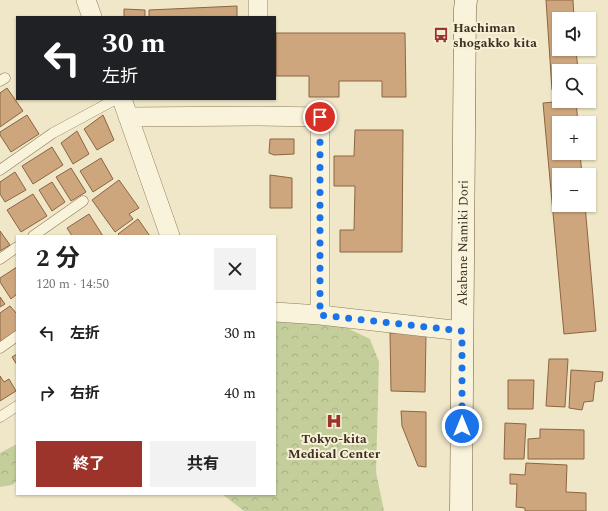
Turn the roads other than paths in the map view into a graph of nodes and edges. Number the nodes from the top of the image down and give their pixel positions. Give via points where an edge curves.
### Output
1 (86, 0) edge
2 (258, 0) edge
3 (466, 0) edge
4 (92, 16) edge
5 (258, 16) edge
6 (114, 100) edge
7 (122, 100) edge
8 (258, 107) edge
9 (128, 117) junction
10 (0, 170) edge
11 (83, 202) dead end
12 (34, 235) edge
13 (170, 235) edge
14 (16, 248) edge
15 (0, 259) edge
16 (276, 312) edge
17 (320, 315) junction
18 (462, 331) junction
19 (16, 337) edge
20 (0, 348) edge
21 (16, 407) edge
22 (0, 418) edge
23 (462, 511) edge

1 - 4 street
2 - 5 street
3 - 18 street, Akabane Namiki Dori
6 - 10 lane via 53,133
7 - 9 street
8 - 9 street
8 - 17 street via 320,117
9 - 13 street
11 - 12 lane
14 - 15 lane
16 - 17 street
17 - 18 street
18 - 23 street, Akabane Namiki Dori
19 - 20 lane
21 - 22 lane

